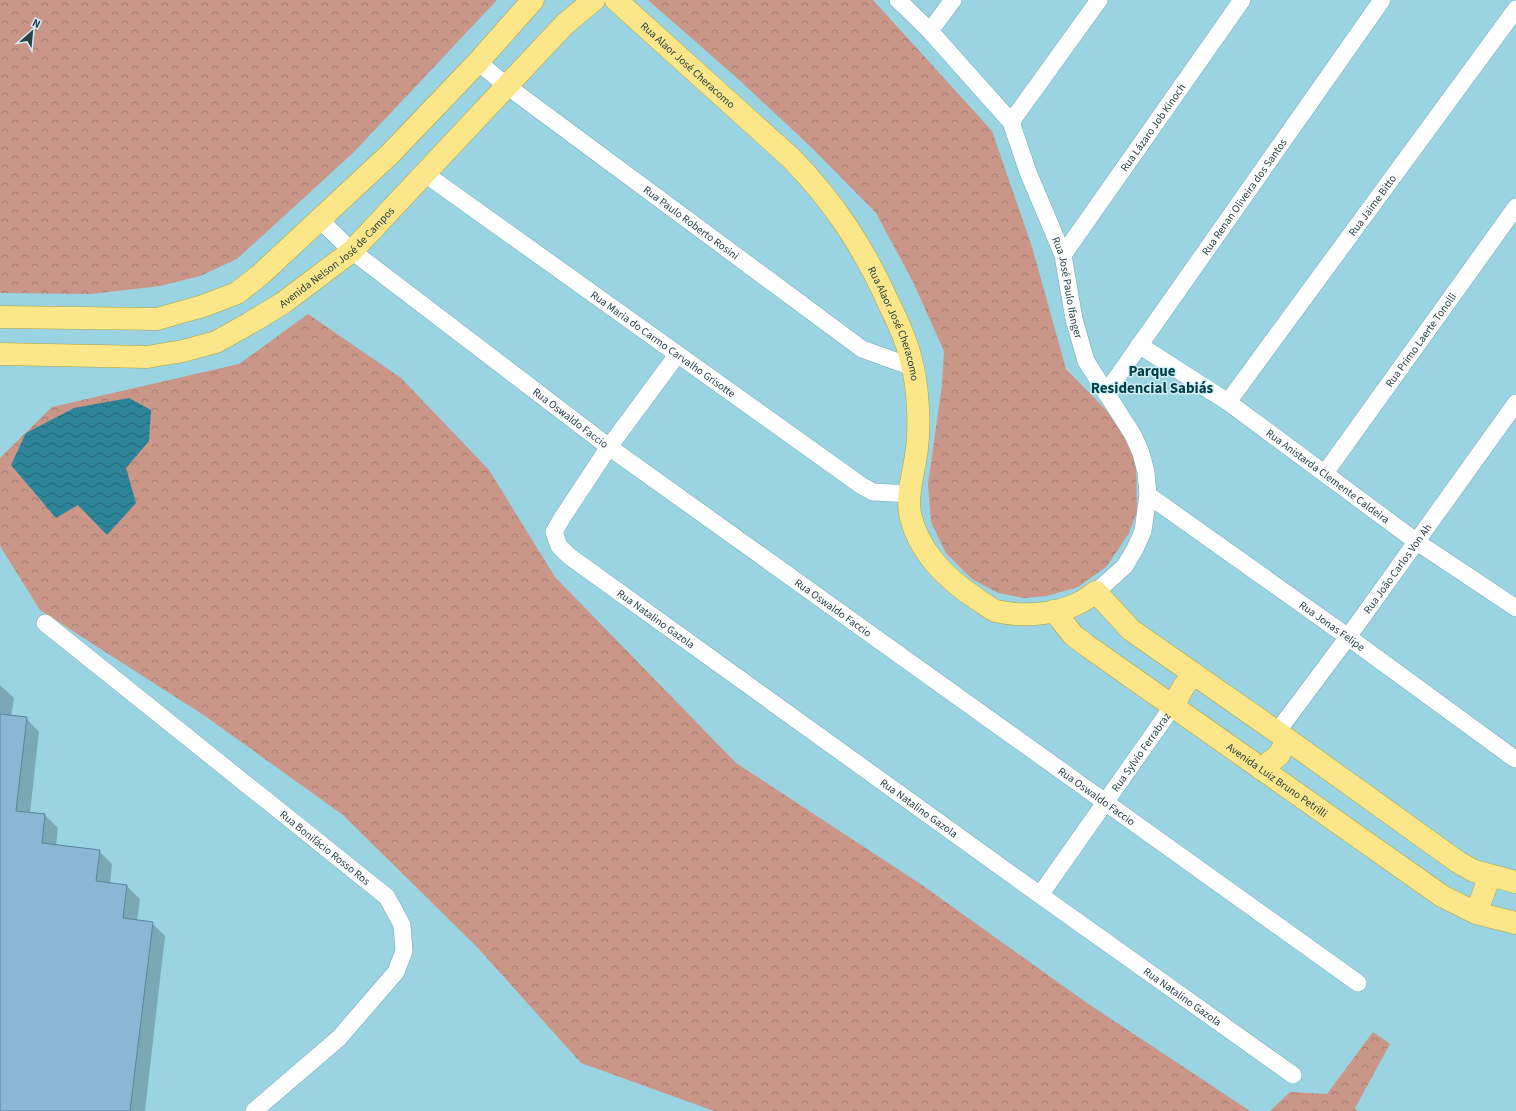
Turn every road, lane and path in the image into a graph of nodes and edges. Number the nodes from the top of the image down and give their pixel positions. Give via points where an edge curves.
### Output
1 (533, 0) edge
2 (575, 0) edge
3 (594, 0) edge
4 (616, 0) edge
5 (898, 0) edge
6 (953, 0) edge
7 (1099, 0) edge
8 (1242, 0) edge
9 (1382, 0) edge
10 (1516, 9) edge
11 (566, 22) junction
12 (930, 31) junction
13 (478, 62) junction
14 (507, 86) junction
15 (1011, 122) junction
16 (424, 173) junction
17 (1516, 207) edge
18 (319, 219) junction
19 (352, 251) junction
20 (1062, 255) junction
21 (0, 317) edge
22 (1139, 345) junction
23 (0, 354) edge
24 (677, 355) junction
25 (912, 367) junction
26 (1106, 394) junction
27 (1228, 402) junction
28 (1516, 403) edge
29 (609, 447) junction
30 (1325, 473) junction
31 (910, 494) junction
32 (1148, 495) junction
33 (1417, 542) junction
34 (1096, 592) junction
35 (1513, 601) edge
36 (1054, 611) junction
37 (44, 623) dead end
38 (1348, 637) junction
39 (1194, 674) junction
40 (1173, 706) junction
41 (1282, 736) junction
42 (1515, 759) dead end
43 (1261, 769) junction
44 (1105, 802) junction
45 (1490, 876) junction
46 (1516, 882) edge
47 (1040, 895) junction
48 (1476, 913) junction
49 (1516, 923) edge
50 (1358, 983) dead end
51 (1293, 1075) dead end
52 (254, 1111) edge

1 - 13 main road
2 - 11 main road
3 - 11 main road, Avenida Nelson José de Campos
4 - 25 main road, Rua Alaor José Cheracomo via 791,158 817,185 846,225 875,273 900,326
5 - 12 street, Rua José Paulo Ifanger
6 - 12 street
7 - 15 street
8 - 20 street, Rua Lázaro Job Kinoch
9 - 22 street, Rua Renan Oliveira dos Santos
10 - 27 street, Rua Jaime Bitto
11 - 14 main road, Avenida Nelson José de Campos
12 - 15 street, Rua José Paulo Ifanger
13 - 14 street, Rua Paulo Roberto Rosini
13 - 18 main road via 390,154
14 - 16 main road, Avenida Nelson José de Campos
14 - 25 street, Rua Paulo Roberto Rosini via 862,350
15 - 20 street, Rua José Paulo Ifanger via 1028,172
16 - 19 main road, Avenida Nelson José de Campos
16 - 24 street, Rua Maria do Carmo Carvalho Grisotte
17 - 30 street, Rua Primo Laerte Tonolli
18 - 19 street, Rua Oswaldo Faccio
18 - 21 main road via 260,275 237,293 158,320
19 - 23 main road, Avenida Nelson José de Campos via 283,303 216,342 148,357
19 - 29 street, Rua Oswaldo Faccio
20 - 26 street, Rua José Paulo Ifanger via 1074,319 1086,361
22 - 26 street, Rua Renan Oliveira dos Santos
22 - 27 street, Rua Anistarda Clemente Caldeira
24 - 29 street
24 - 31 street, Rua Maria do Carmo Carvalho Grisotte via 862,486 873,492
25 - 31 main road, Rua Alaor José Cheracomo via 918,423
26 - 32 street, Rua José Paulo Ifanger via 1133,435 1141,453
27 - 30 street, Rua Anistarda Clemente Caldeira
28 - 33 street, Rua João Carlos Von Ah
29 - 44 street, Rua Oswaldo Faccio
29 - 47 street, Rua Natalino Gazola via 554,532 559,546 569,556
30 - 33 street, Rua Anistarda Clemente Caldeira
31 - 36 main road, Rua Alaor José Cheracomo via 911,517 923,547 945,575 994,611 1023,614
32 - 34 street, Rua José Paulo Ifanger via 1143,531 1135,549 1125,566
32 - 38 street, Rua Jonas Felipe
33 - 35 street, Rua Anistarda Clemente Caldeira
33 - 38 street, Rua João Carlos Von Ah
34 - 36 main road, Rua Alaor José Cheracomo via 1076,604
34 - 39 main road via 1131,630
36 - 40 main road, Avenida Luiz Bruno Petrilli via 1073,635
37 - 52 street, Rua Bonifácio Rosso Ros via 387,897 402,925 404,951 396,972 339,1038
38 - 41 street, Rua João Carlos Von Ah
38 - 42 street, Rua Jonas Felipe
39 - 40 main road
39 - 41 main road
40 - 43 main road, Avenida Luiz Bruno Petrilli
40 - 44 street, Rua Sylvio Ferrabraz
41 - 43 main road via 1279,755
41 - 45 main road via 1458,862
43 - 48 main road, Avenida Luiz Bruno Petrilli via 1442,896
44 - 47 street, Rua Sylvio Ferrabraz
44 - 50 street, Rua Oswaldo Faccio
45 - 46 main road
45 - 48 main road
47 - 51 street, Rua Natalino Gazola
48 - 49 main road, Avenida Luiz Bruno Petrilli

